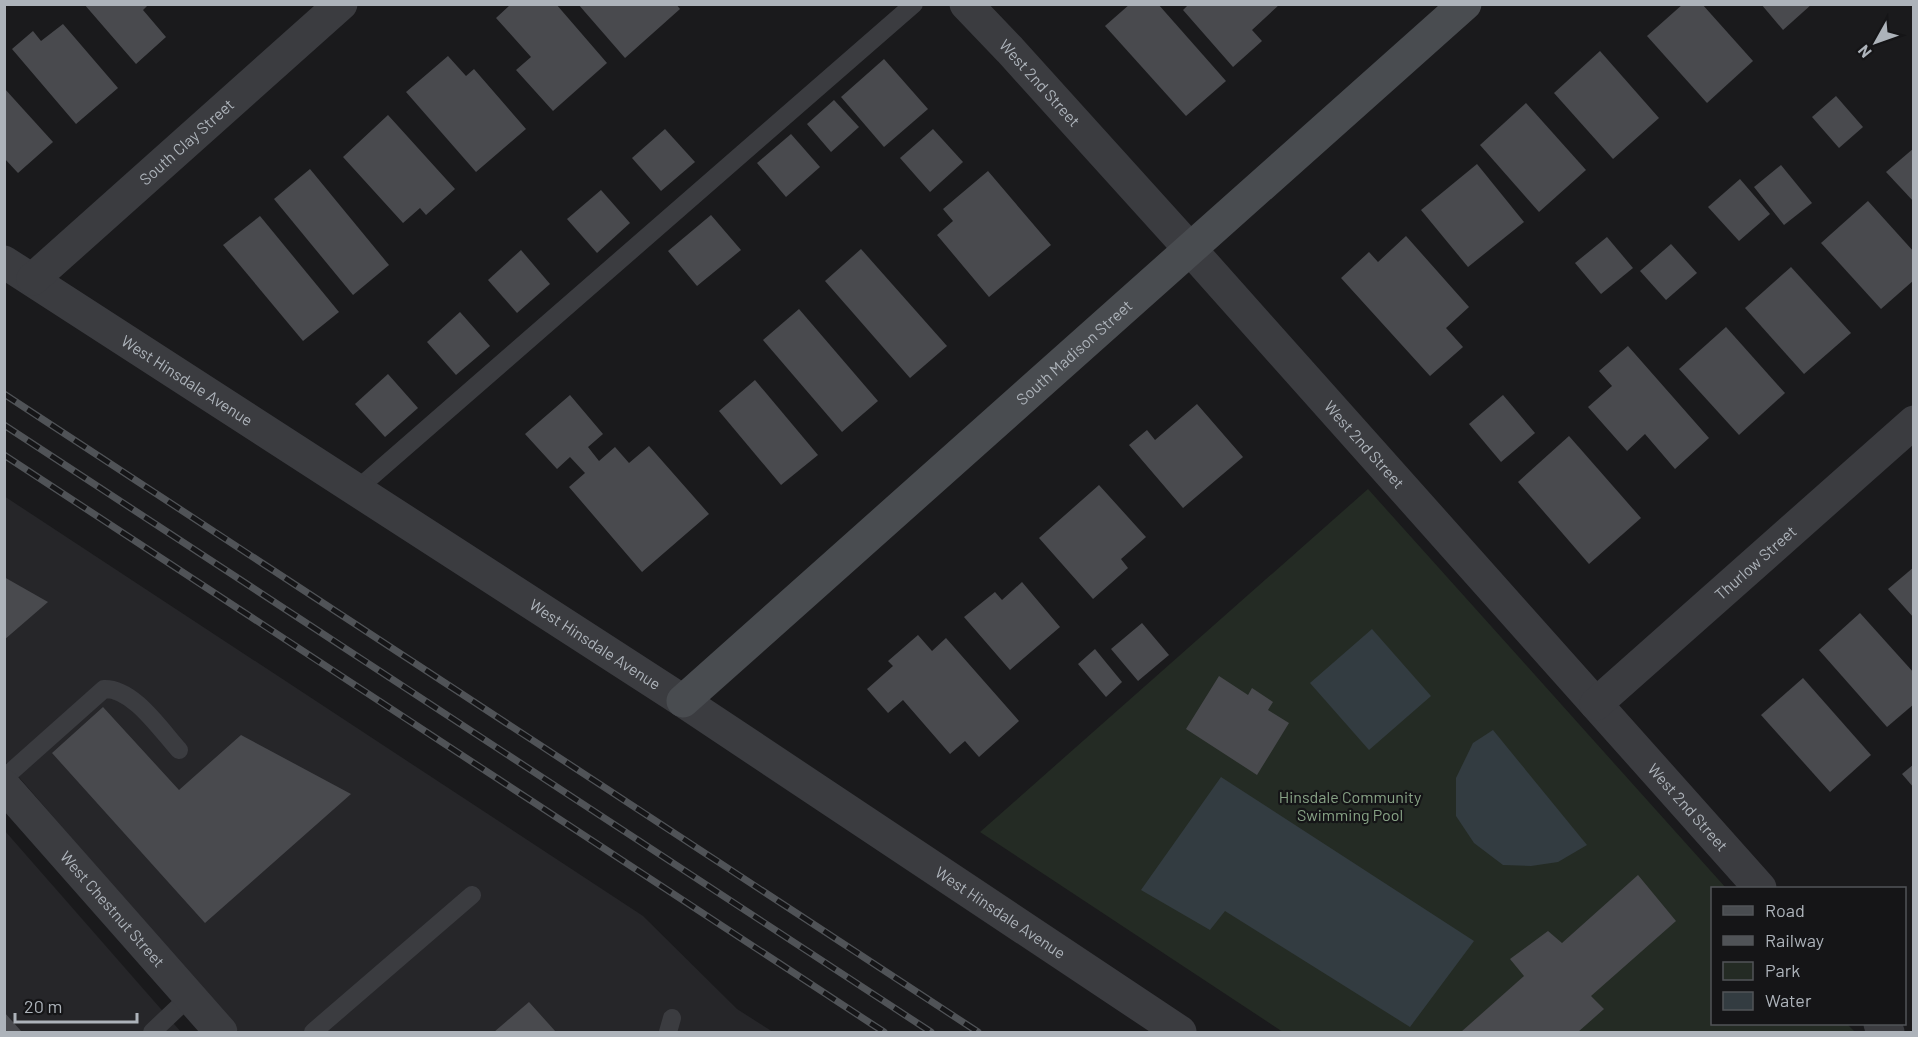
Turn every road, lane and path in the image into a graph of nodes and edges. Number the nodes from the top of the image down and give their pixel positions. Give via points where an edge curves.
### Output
1 (341, 4) edge
2 (914, 4) edge
3 (966, 4) edge
4 (1465, 4) edge
5 (1190, 249) junction
6 (4, 262) edge
7 (33, 279) junction
8 (1914, 422) edge
9 (355, 491) junction
10 (683, 701) junction
11 (1596, 704) junction
12 (179, 750) dead end
13 (4, 778) edge
14 (4, 786) edge
15 (1759, 887) edge
16 (472, 895) dead end
17 (189, 997) junction
18 (152, 1032) edge
19 (221, 1032) edge
20 (313, 1032) edge
21 (1180, 1032) edge

1 - 7 street, South Clay Street
2 - 9 lane
3 - 5 street, West 2nd Street
4 - 5 street, South Madison Street
5 - 10 street, South Madison Street
5 - 11 street, West 2nd Street
6 - 7 street, West Hinsdale Avenue
7 - 9 street, West Hinsdale Avenue
8 - 11 street, Thurlow Street
9 - 10 street, West Hinsdale Avenue
10 - 21 street, West Hinsdale Avenue
11 - 15 street, West 2nd Street
12 - 13 lane via 129,695 104,689
14 - 17 street, West Chestnut Street
16 - 20 lane
17 - 18 lane
17 - 19 street, West Chestnut Street

